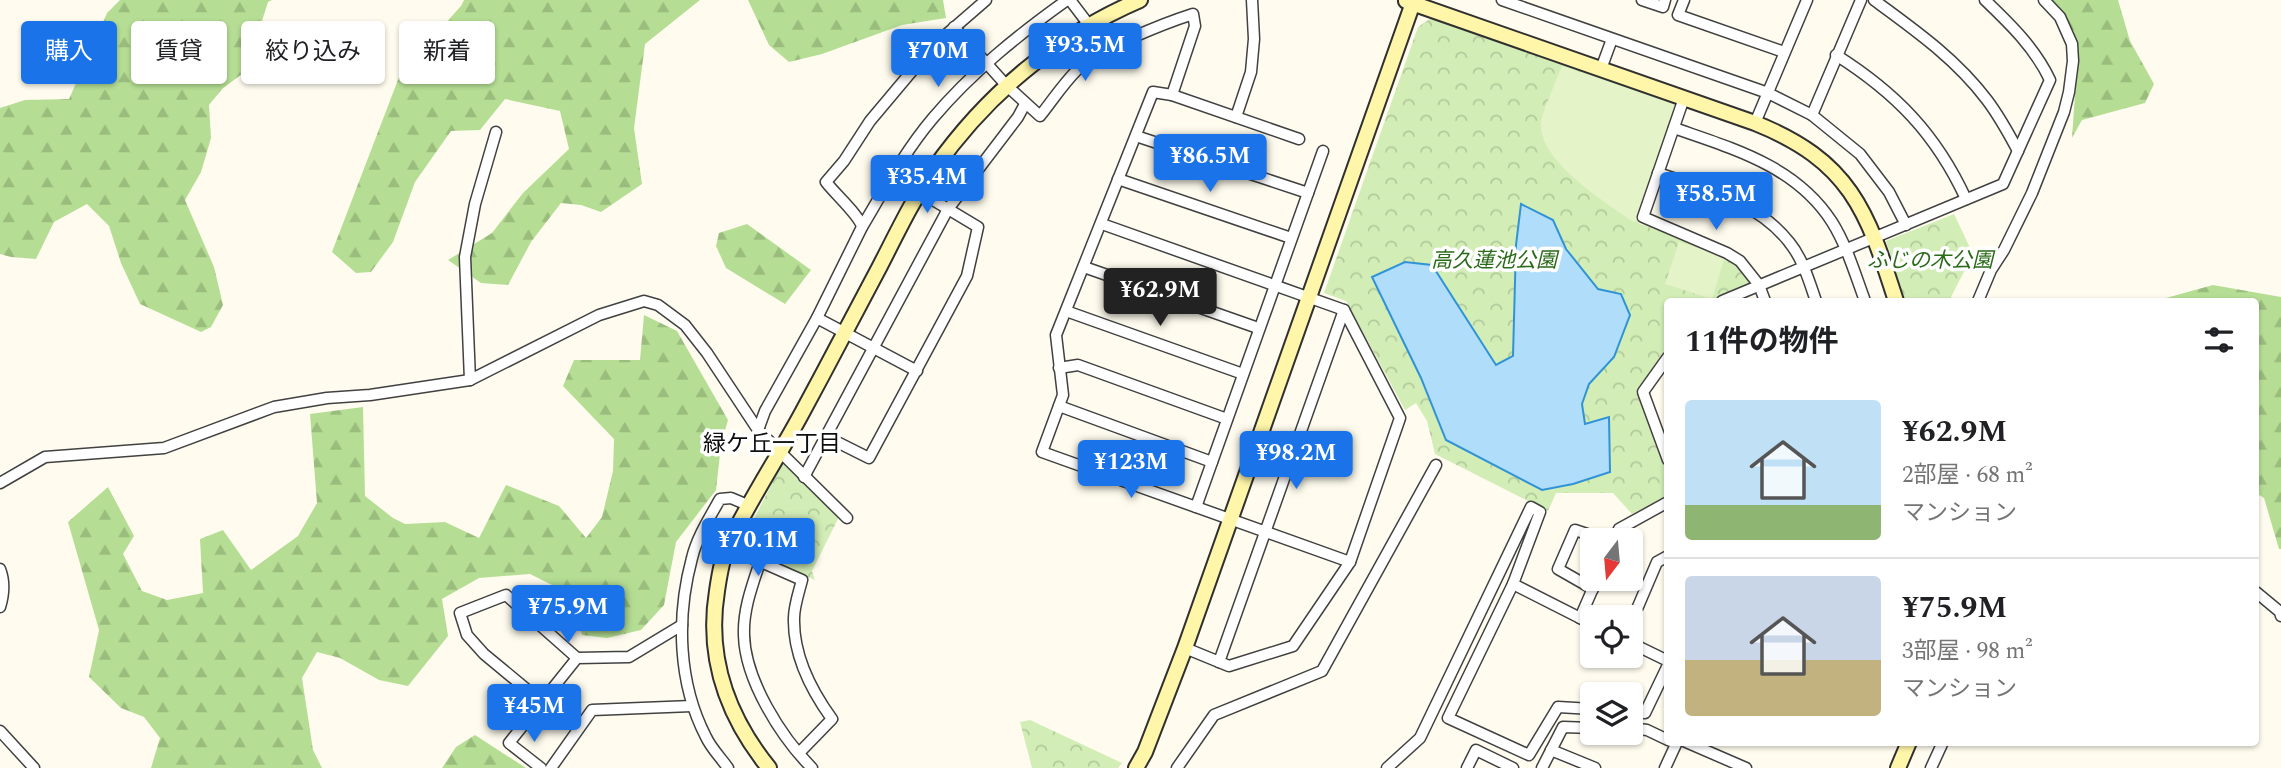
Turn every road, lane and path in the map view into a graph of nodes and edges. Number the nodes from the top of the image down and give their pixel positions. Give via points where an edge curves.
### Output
1 (986, 0) edge
2 (1068, 0) edge
3 (1139, 0) edge
4 (1252, 0) edge
5 (1503, 0) edge
6 (1642, 0) edge
7 (1665, 0) edge
8 (1684, 0) edge
9 (1807, 0) edge
10 (1861, 0) edge
11 (1874, 0) edge
12 (1985, 0) edge
13 (2044, 0) edge
14 (1411, 1) edge
15 (1089, 25) junction
16 (954, 27) junction
17 (1612, 39) junction
18 (1104, 52) junction
19 (1784, 52) junction
20 (1836, 55) junction
21 (987, 61) junction
22 (1601, 69) junction
23 (1006, 85) junction
24 (1768, 93) junction
25 (1172, 95) junction
26 (1684, 97) junction
27 (1025, 104) junction
28 (1812, 114) junction
29 (1236, 117) junction
30 (1755, 123) junction
31 (1674, 128) junction
32 (496, 132) dead end
33 (1136, 136) junction
34 (1299, 139) dead end
35 (1323, 151) dead end
36 (2018, 151) junction
37 (1658, 173) junction
38 (893, 176) junction
39 (1118, 179) junction
40 (919, 192) junction
41 (1308, 193) junction
42 (1966, 199) junction
43 (948, 209) junction
44 (1102, 224) junction
45 (1906, 225) junction
46 (862, 227) junction
47 (1875, 236) junction
48 (1292, 238) junction
49 (1846, 248) junction
50 (1084, 267) junction
51 (1804, 267) junction
52 (1759, 285) junction
53 (1275, 286) junction
54 (1310, 297) junction
55 (1729, 298) edge
56 (1764, 298) edge
57 (1815, 298) edge
58 (1864, 298) edge
59 (1895, 298) edge
60 (1979, 298) edge
61 (1344, 310) junction
62 (1066, 311) junction
63 (817, 318) junction
64 (1258, 328) junction
65 (845, 333) junction
66 (873, 347) junction
67 (1664, 363) edge
68 (1059, 368) junction
69 (917, 371) junction
70 (1243, 374) junction
71 (470, 380) junction
72 (1059, 406) junction
73 (1227, 418) junction
74 (758, 430) junction
75 (825, 436) junction
76 (1664, 449) edge
77 (781, 452) junction
78 (1212, 462) junction
79 (1436, 465) dead end
80 (804, 477) junction
81 (0, 483) edge
82 (1664, 504) edge
83 (750, 506) junction
84 (1196, 507) junction
85 (846, 518) dead end
86 (1231, 520) junction
87 (1621, 528) edge
88 (1580, 532) edge
89 (1265, 533) junction
90 (727, 547) junction
91 (1664, 558) edge
92 (760, 562) junction
93 (1350, 562) junction
94 (0, 569) edge
95 (1580, 578) edge
96 (1513, 584) junction
97 (2259, 594) edge
98 (1639, 605) edge
99 (0, 607) edge
100 (2281, 616) edge
101 (1580, 618) edge
102 (682, 625) junction
103 (1185, 648) junction
104 (1643, 648) edge
105 (1664, 657) edge
106 (577, 658) junction
107 (1219, 662) junction
108 (1664, 666) edge
109 (542, 702) junction
110 (692, 706) junction
111 (1580, 708) edge
112 (1643, 713) edge
113 (1580, 728) edge
114 (1643, 730) edge
115 (0, 731) edge
116 (1664, 737) edge
117 (1674, 746) edge
118 (1687, 746) edge
119 (1907, 746) edge
120 (1940, 746) edge
121 (1551, 750) junction
122 (799, 753) junction
123 (34, 768) edge
124 (541, 768) edge
125 (551, 768) edge
126 (728, 768) edge
127 (769, 768) edge
128 (811, 768) edge
129 (1136, 768) edge
130 (1177, 768) edge
131 (1387, 768) edge
132 (1467, 768) edge
133 (1513, 768) edge
134 (1542, 768) edge
135 (1595, 768) edge
136 (1665, 768) edge
137 (1746, 768) edge
138 (1898, 768) edge
139 (1931, 768) edge

1 - 16 street
2 - 15 street
2 - 21 street
3 - 15 street
4 - 29 street via 1251,72
5 - 17 street
6 - 7 street via 1662,7
8 - 19 street via 1678,15
9 - 19 street
10 - 20 street
11 - 36 street via 1957,66 1989,102
12 - 36 street via 2015,29 2050,80
13 - 60 street via 2060,17 2071,44 2069,92 2032,193
14 - 22 street
14 - 54 street
15 - 18 street
15 - 23 street
16 - 21 street
16 - 46 street via 870,121 826,183 860,218
17 - 22 street
17 - 24 street
18 - 25 street via 1193,14 1195,26
18 - 27 street via 1078,68 1040,116
19 - 24 street
20 - 28 street
20 - 42 street via 1885,89 1916,120 1946,160
21 - 23 street
21 - 38 street via 932,118
22 - 26 street
23 - 27 street
23 - 40 street via 955,140
24 - 28 street
24 - 30 street
25 - 29 street
25 - 33 street via 1153,92
26 - 30 street
26 - 31 street
27 - 43 street
28 - 45 street via 1860,154 1889,192
29 - 34 street
30 - 47 street via 1819,157 1848,188
31 - 37 street
31 - 49 street via 1783,172 1817,203
32 - 71 street via 465,257
33 - 39 street
33 - 41 street
35 - 41 street
36 - 42 street via 2003,184
37 - 51 street via 1752,209 1791,244
37 - 52 street via 1643,217 1733,257
38 - 40 street
38 - 46 street
39 - 44 street
39 - 48 street
40 - 43 street
40 - 65 street
41 - 48 street
42 - 45 street
43 - 66 street
43 - 69 street via 978,227 967,276
44 - 50 street
44 - 53 street
45 - 47 street
46 - 63 street
47 - 49 street
47 - 59 street
48 - 53 street
49 - 51 street
49 - 58 street
50 - 62 street
50 - 64 street
51 - 52 street
51 - 57 street
52 - 55 street
52 - 56 street
53 - 54 street
53 - 64 street
54 - 61 street
54 - 86 street
61 - 89 street
61 - 93 street via 1400,418
62 - 68 street via 1056,335
62 - 70 street
63 - 65 street
63 - 74 street
64 - 70 street
65 - 66 street
65 - 77 street
66 - 69 street
66 - 75 street
67 - 76 street via 1643,392
68 - 72 street via 1063,395
68 - 73 street via 1078,365
69 - 75 street via 869,458
70 - 73 street
71 - 74 street via 599,315 649,302 685,325
71 - 81 street via 274,407 163,448 45,457
72 - 78 street
72 - 84 street via 1042,452
73 - 78 street
74 - 77 street
75 - 80 street
77 - 80 street
77 - 83 street
78 - 84 street
79 - 130 street via 1322,671 1214,715
80 - 85 street
82 - 87 street
83 - 90 street
83 - 102 street via 720,499 692,556
84 - 86 street
86 - 89 street
86 - 103 street
88 - 95 street via 1575,530 1559,569
89 - 93 street
89 - 107 street
90 - 92 street
90 - 127 street via 714,626 722,687 733,715
91 - 98 street via 1657,562
92 - 122 street via 747,603 744,637 760,695 786,740
92 - 122 street via 802,580 793,617 797,647 815,696 832,719
93 - 107 street via 1293,646 1229,666
94 - 99 street via 4,595
96 - 101 street
96 - 111 street via 1448,718 1529,755 1558,707
96 - 131 street via 1540,512 1531,507 1420,738
97 - 100 street
102 - 106 street via 629,657
102 - 110 street
103 - 107 street
103 - 129 street
104 - 105 street
106 - 109 street
106 - 109 street via 506,595 460,613 467,635 484,654
108 - 112 street
109 - 124 street via 509,743
110 - 125 street via 592,710
110 - 126 street via 707,740
113 - 121 street via 1563,727
114 - 116 street
115 - 123 street
117 - 136 street
118 - 137 street
119 - 138 street
120 - 139 street
121 - 134 street
121 - 135 street
122 - 128 street
132 - 133 street via 1476,750

